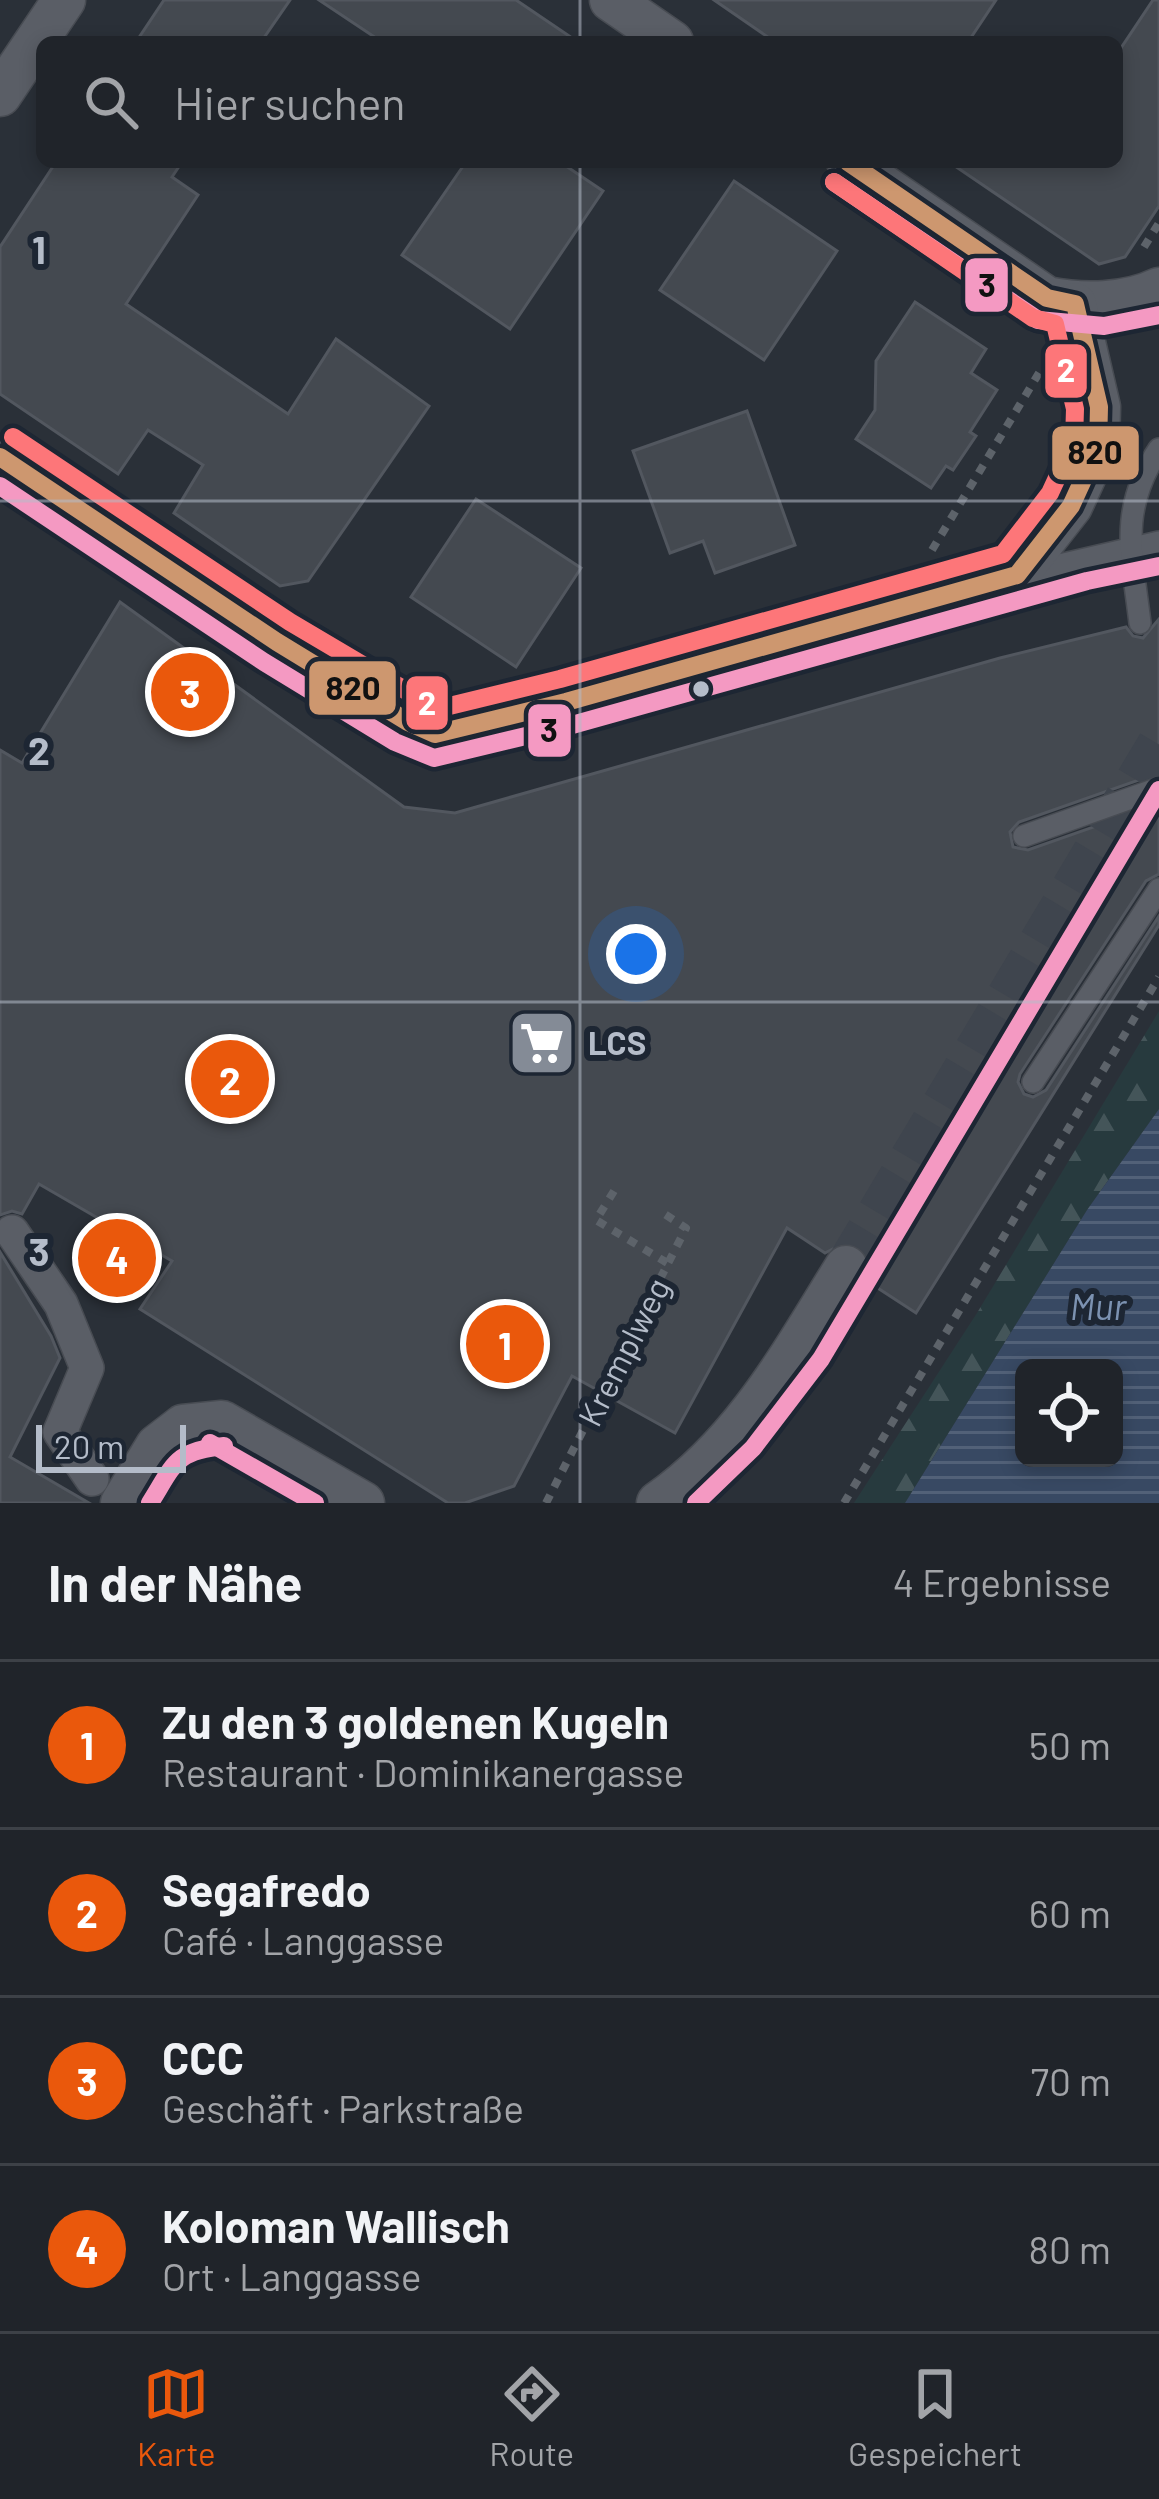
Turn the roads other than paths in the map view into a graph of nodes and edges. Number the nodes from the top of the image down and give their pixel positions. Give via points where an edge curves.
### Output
1 (64, 0) edge
2 (611, 0) edge
3 (40, 36) edge
4 (663, 36) edge
5 (36, 42) edge
6 (0, 95) edge
7 (857, 168) edge
8 (1149, 272) edge
9 (1075, 304) junction
10 (1159, 449) edge
11 (0, 457) edge
12 (1159, 542) edge
13 (1132, 547) junction
14 (1017, 575) junction
15 (1140, 623) dead end
16 (1159, 788) edge
17 (1024, 836) dead end
18 (1159, 889) edge
19 (1033, 1082) dead end
20 (11, 1232) dead end
21 (846, 1267) tunnel mouth
22 (107, 1491) edge
23 (363, 1503) edge
24 (658, 1503) edge

1 - 3 street
2 - 4 street
5 - 6 street
7 - 9 street via 1047,298
8 - 9 street via 1136,298
9 - 14 street via 1099,407 1098,447 1071,506
10 - 13 lane via 1135,493
11 - 14 street via 277,642 435,734
12 - 13 lane
13 - 14 lane
13 - 15 lane
16 - 17 lane
18 - 19 lane
20 - 22 street via 61,1304 87,1368 60,1432
21 - 24 street via 754,1413
22 - 23 street via 183,1426 222,1422

